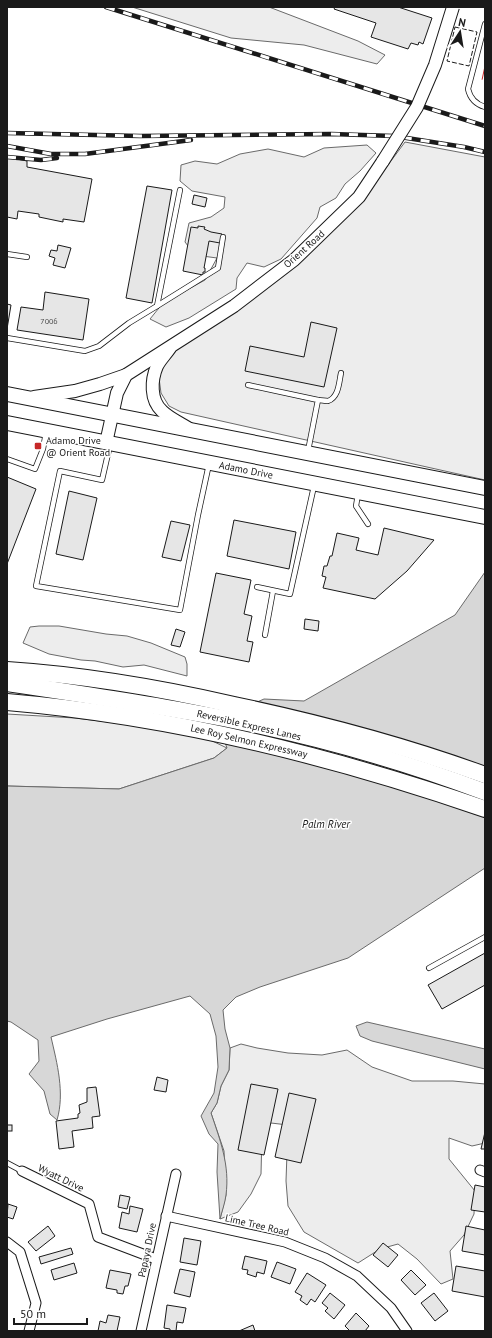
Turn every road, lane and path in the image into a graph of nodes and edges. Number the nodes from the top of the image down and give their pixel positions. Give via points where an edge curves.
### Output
1 (453, 7) edge
2 (485, 24) edge
3 (485, 107) edge
4 (180, 190) dead end
5 (224, 237) dead end
6 (7, 254) edge
7 (27, 256) dead end
8 (157, 306) junction
9 (7, 338) edge
10 (173, 344) junction
11 (341, 373) dead end
12 (126, 375) junction
13 (248, 385) dead end
14 (7, 394) edge
15 (27, 398) junction
16 (318, 400) junction
17 (111, 415) junction
18 (8, 426) edge
19 (191, 430) junction
20 (46, 431) junction
21 (108, 443) junction
22 (308, 453) junction
23 (7, 459) edge
24 (210, 463) junction
25 (314, 484) junction
26 (485, 488) edge
27 (358, 492) junction
28 (485, 517) edge
29 (368, 524) dead end
30 (257, 587) dead end
31 (273, 591) junction
32 (265, 635) dead end
33 (7, 670) edge
34 (7, 684) edge
35 (7, 702) edge
36 (485, 775) edge
37 (485, 792) edge
38 (485, 809) edge
39 (485, 937) edge
40 (429, 968) dead end
41 (7, 1163) edge
42 (22, 1171) joint
43 (176, 1174) dead end
44 (166, 1216) junction
45 (7, 1242) edge
46 (156, 1259) junction
47 (29, 1331) edge
48 (141, 1331) edge
49 (407, 1331) edge

1 - 10 street, Orient Road, bridge via 435,65 417,106 359,197 294,260 234,306
2 - 3 lane via 468,89 474,101
4 - 8 lane
5 - 8 lane via 218,268
6 - 7 lane
8 - 9 lane via 99,346 85,351
10 - 12 street, Orient Road
10 - 19 street via 157,366 153,391 155,402 161,411
11 - 16 lane via 335,396 328,400
12 - 15 street, Orient Road via 74,391
12 - 17 street via 117,393
13 - 16 lane
14 - 15 main road
15 - 17 main road
16 - 22 lane
17 - 19 main road
17 - 21 street
18 - 20 main road, Adamo Drive
19 - 22 main road
20 - 21 main road, Adamo Drive
20 - 23 lane via 43,449 35,469
21 - 24 main road, Adamo Drive
21 - 24 lane via 102,480 60,471 36,586 180,610
22 - 26 main road
24 - 25 main road, Adamo Drive
25 - 27 main road, Adamo Drive
25 - 31 lane via 290,594
27 - 28 main road, Adamo Drive
27 - 29 lane via 356,506
30 - 31 lane
31 - 32 lane
33 - 36 highway via 123,684 201,697 350,732
34 - 37 highway, Reversible Express Lanes via 155,706 255,725 384,759
35 - 38 highway, Lee Roy Selmon Expressway via 131,717 209,731 361,769
39 - 40 lane
41 - 42 lane
42 - 46 street, Wyatt Drive via 89,1204 98,1237
43 - 44 street, Papaya Drive
44 - 46 street, Papaya Drive
44 - 49 street, Lime Tree Road via 285,1242 325,1258 357,1276 392,1308
45 - 47 street via 20,1252 36,1303
46 - 48 street, Papaya Drive

